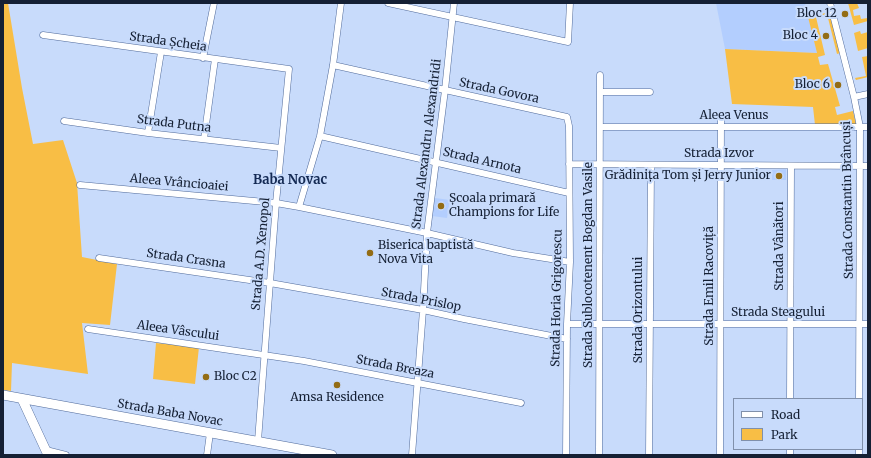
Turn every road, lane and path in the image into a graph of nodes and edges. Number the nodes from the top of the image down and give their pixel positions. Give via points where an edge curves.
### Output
1 (214, 3) edge
2 (341, 3) edge
3 (388, 3) edge
4 (454, 3) edge
5 (570, 3) edge
6 (830, 3) edge
7 (452, 17) junction
8 (43, 35) dead end
9 (161, 52) junction
10 (203, 58) junction
11 (215, 59) junction
12 (333, 65) junction
13 (289, 69) joint
14 (600, 75) dead end
15 (445, 90) junction
16 (600, 92) junction
17 (650, 92) dead end
18 (868, 94) edge
19 (854, 97) junction
20 (567, 117) joint
21 (721, 117) dead end
22 (64, 121) dead end
23 (600, 127) junction
24 (721, 127) junction
25 (860, 127) junction
26 (868, 127) edge
27 (148, 133) junction
28 (320, 136) junction
29 (204, 139) junction
30 (281, 148) junction
31 (436, 162) junction
32 (569, 164) junction
33 (600, 165) junction
34 (651, 165) junction
35 (721, 165) junction
36 (791, 166) junction
37 (860, 166) junction
38 (868, 166) edge
39 (80, 185) dead end
40 (569, 192) junction
41 (276, 203) junction
42 (299, 207) junction
43 (427, 233) junction
44 (99, 258) dead end
45 (570, 262) junction
46 (270, 283) junction
47 (423, 310) junction
48 (568, 324) junction
49 (600, 324) junction
50 (650, 324) junction
51 (721, 324) junction
52 (790, 324) junction
53 (860, 324) junction
54 (868, 324) edge
55 (88, 329) dead end
56 (567, 339) junction
57 (264, 355) junction
58 (417, 383) junction
59 (3, 395) edge
60 (790, 398) edge
61 (859, 398) edge
62 (22, 399) junction
63 (521, 403) dead end
64 (210, 433) junction
65 (258, 442) junction
66 (47, 453) edge
67 (66, 455) edge
68 (207, 455) edge
69 (332, 455) edge
70 (412, 455) edge
71 (566, 455) edge
72 (599, 455) edge
73 (649, 455) edge
74 (720, 455) edge

1 - 10 street
2 - 12 street
3 - 7 street
4 - 7 street, Strada Alexandru Alexandridi
5 - 7 street via 568,42
6 - 19 street, Strada Constantin Brâncuși
7 - 15 street, Strada Alexandru Alexandridi
8 - 9 street, Strada Șcheia
9 - 10 street, Strada Șcheia
9 - 27 street
10 - 11 street, Strada Șcheia
11 - 13 street, Strada Șcheia
11 - 29 street
12 - 15 street, Strada Govora
12 - 28 street
13 - 30 street, Strada A.D. Xenopol
14 - 16 street, Strada Sublocotenent Bogdan Vasile
15 - 20 street, Strada Govora
15 - 31 street, Strada Alexandru Alexandridi
16 - 17 street
16 - 23 street, Strada Sublocotenent Bogdan Vasile
18 - 19 street
19 - 25 street, Strada Constantin Brâncuși
20 - 32 street, Strada Horia Grigorescu
21 - 24 street, Strada Emil Racoviță
22 - 27 street, Strada Putna
23 - 24 street, Aleea Venus
23 - 33 street, Strada Sublocotenent Bogdan Vasile
24 - 25 street, Aleea Venus
24 - 35 street, Strada Emil Racoviță
25 - 26 street, Aleea Venus
25 - 37 street, Strada Constantin Brâncuși
27 - 29 street, Strada Putna
28 - 31 street, Strada Arnota
28 - 42 street
29 - 30 street, Strada Putna
30 - 41 street, Strada A.D. Xenopol
31 - 40 street, Strada Arnota
31 - 43 street, Strada Alexandru Alexandridi
32 - 33 street, Strada Izvor
32 - 40 street, Strada Horia Grigorescu
33 - 34 street, Strada Izvor
33 - 49 street, Strada Sublocotenent Bogdan Vasile
34 - 35 street, Strada Izvor
34 - 50 street, Strada Orizontului
35 - 36 street, Strada Izvor
35 - 51 street, Strada Emil Racoviță
36 - 37 street, Strada Izvor
36 - 52 street, Strada Vânători
37 - 38 street, Strada Izvor
37 - 53 street, Strada Constantin Brâncuși
39 - 41 street, Aleea Vrâncioaiei
40 - 45 street, Strada Horia Grigorescu
41 - 42 street, Aleea Vrâncioaiei
41 - 46 street, Strada A.D. Xenopol
42 - 43 street, Aleea Vrâncioaiei
43 - 45 street, Aleea Vrâncioaiei via 513,253
43 - 47 street, Strada Alexandru Alexandridi
44 - 46 street, Strada Crasna
45 - 48 street, Strada Horia Grigorescu
46 - 47 street, Strada Prislop
46 - 57 street, Strada A.D. Xenopol
47 - 56 street, Strada Prislop
47 - 58 street, Strada Alexandru Alexandridi
48 - 49 street, Strada Steagului
48 - 56 street, Strada Horia Grigorescu
49 - 50 street, Strada Steagului
49 - 72 street, Strada Sublocotenent Bogdan Vasile
50 - 51 street, Strada Steagului
50 - 73 street, Strada Orizontului
51 - 52 street, Strada Steagului
51 - 74 street, Strada Emil Racoviță
52 - 53 street, Strada Steagului
52 - 60 street, Strada Vânători
53 - 54 street, Strada Steagului
53 - 61 street, Strada Constantin Brâncuși
55 - 57 street, Aleea Vâscului
56 - 71 street, Strada Horia Grigorescu
57 - 58 street, Strada Breaza
57 - 65 street, Strada A.D. Xenopol
58 - 63 street, Strada Breaza
58 - 70 street, Strada Alexandru Alexandridi
59 - 62 main road, Strada Baba Novac
62 - 64 main road, Strada Baba Novac
62 - 66 main road
64 - 65 main road, Strada Baba Novac
64 - 68 street
65 - 69 main road, Strada Baba Novac
66 - 67 street

